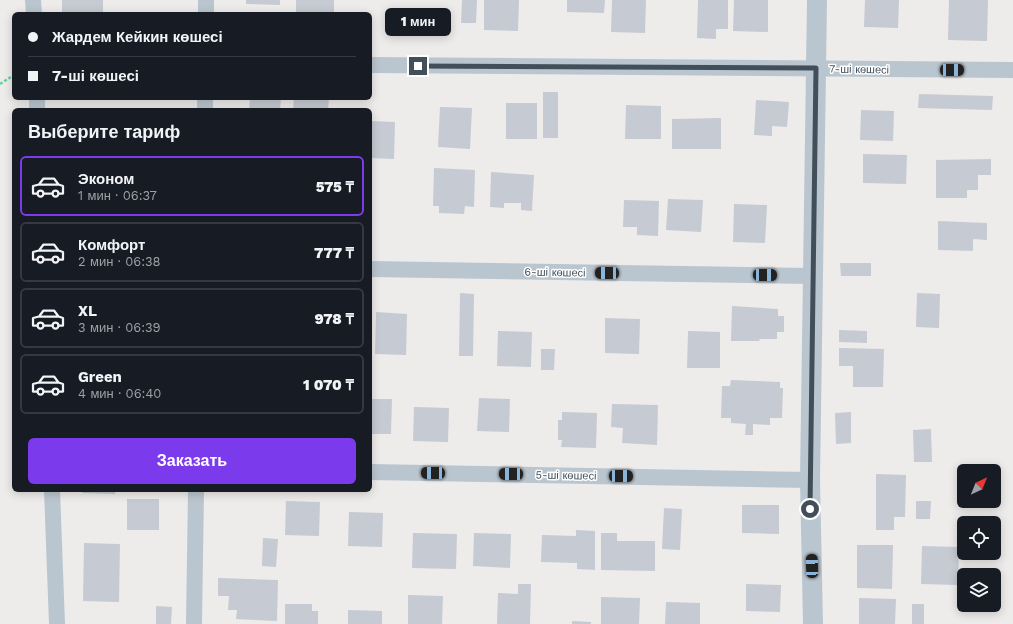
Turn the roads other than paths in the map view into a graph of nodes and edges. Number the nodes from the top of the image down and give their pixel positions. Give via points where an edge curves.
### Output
1 (33, 0) edge
2 (206, 0) edge
3 (817, 0) edge
4 (34, 12) edge
5 (206, 12) edge
6 (372, 65) edge
7 (816, 68) junction
8 (1013, 70) edge
9 (372, 269) edge
10 (813, 276) junction
11 (372, 472) edge
12 (810, 480) junction
13 (52, 492) edge
14 (196, 492) edge
15 (57, 624) edge
16 (194, 624) edge
17 (813, 624) edge

1 - 4 street
2 - 5 street
3 - 7 street
6 - 7 street, 7-ші көшесі
7 - 8 street, 7-ші көшесі
7 - 10 street
9 - 10 street, 6-ші көшесі
10 - 12 street
11 - 12 street, 5-ші көшесі
12 - 17 street
13 - 15 street
14 - 16 street

